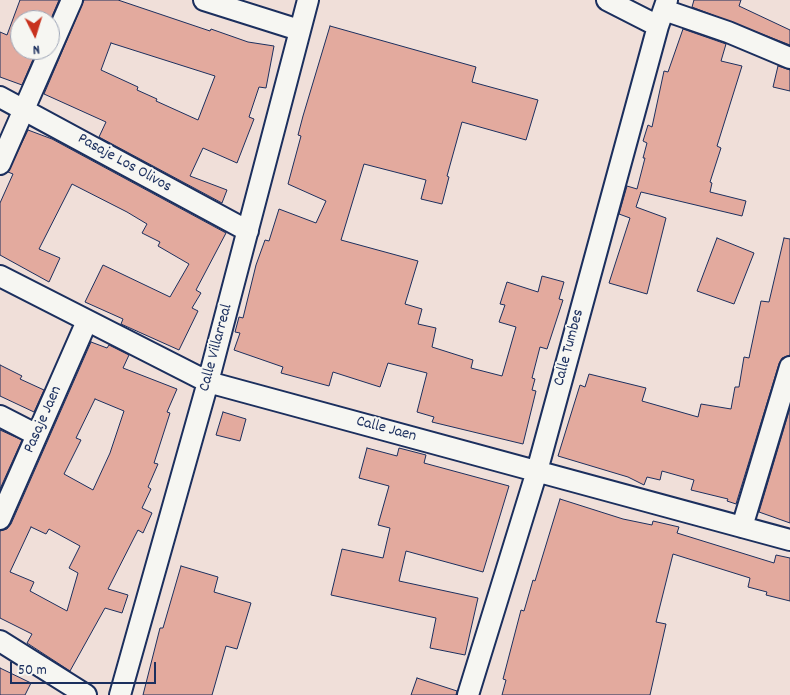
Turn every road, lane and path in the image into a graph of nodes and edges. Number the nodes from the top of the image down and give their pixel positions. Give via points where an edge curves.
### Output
1 (72, 0) edge
2 (204, 0) edge
3 (308, 0) edge
4 (607, 0) edge
5 (663, 12) edge
6 (299, 30) junction
7 (790, 58) edge
8 (0, 97) edge
9 (24, 109) junction
10 (0, 164) edge
11 (248, 231) junction
12 (0, 276) edge
13 (88, 321) junction
14 (790, 367) edge
15 (208, 382) junction
16 (0, 416) edge
17 (37, 435) junction
18 (537, 471) junction
19 (0, 519) edge
20 (742, 527) junction
21 (790, 540) edge
22 (0, 641) edge
23 (86, 695) edge
24 (120, 695) edge
25 (468, 695) edge

1 - 9 street
2 - 6 street
3 - 6 street, Calle Villarreal
4 - 5 street
5 - 7 street via 728,32
5 - 18 street, Calle Tumbes
6 - 11 street, Calle Villarreal
8 - 9 street, Pasaje Los Olivos
9 - 10 street
9 - 11 street, Pasaje Los Olivos
11 - 15 street, Calle Villarreal
12 - 13 street, Calle Jaen
13 - 15 street, Calle Jaen
13 - 17 street, Pasaje Jaen
14 - 20 street
15 - 18 street, Calle Jaen
15 - 24 street, Calle Villarreal
16 - 17 street
17 - 19 street, Pasaje Jaen
18 - 20 street, Calle Jaen
18 - 25 street, Calle Tumbes
20 - 21 street, Calle Jaen
22 - 23 street

